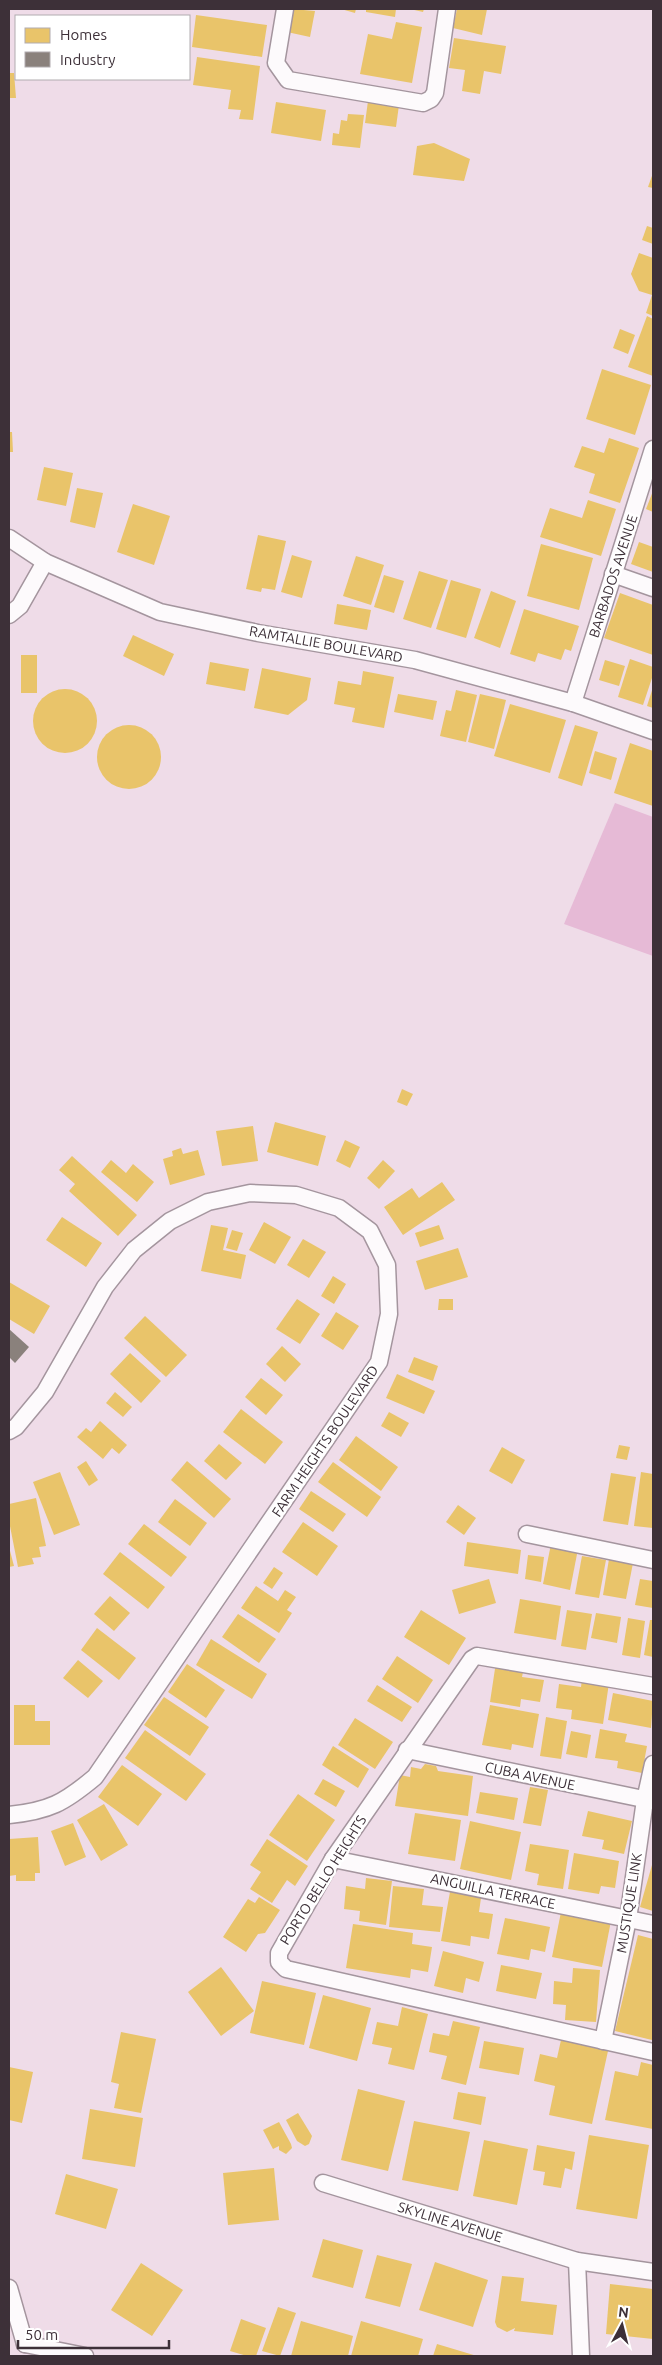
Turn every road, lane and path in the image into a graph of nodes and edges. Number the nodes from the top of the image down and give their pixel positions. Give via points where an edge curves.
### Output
1 (285, 9) edge
2 (447, 9) edge
3 (653, 449) edge
4 (9, 538) edge
5 (45, 562) junction
6 (613, 574) junction
7 (653, 588) edge
8 (9, 615) edge
9 (573, 703) junction
10 (653, 731) edge
11 (9, 1431) edge
12 (527, 1534) dead end
13 (653, 1560) edge
14 (653, 1686) edge
15 (407, 1750) junction
16 (653, 1764) edge
17 (649, 1800) edge
18 (9, 1815) edge
19 (333, 1858) junction
20 (628, 1919) junction
21 (653, 1924) edge
22 (604, 2041) junction
23 (653, 2052) edge
24 (323, 2183) dead end
25 (577, 2261) junction
26 (653, 2272) edge
27 (9, 2288) edge
28 (21, 2350) edge
29 (85, 2356) edge
30 (581, 2356) edge

1 - 2 street via 276,63 288,80 423,103 435,93
3 - 6 street, BARBADOS AVENUE
4 - 5 street, RAMTALLIE BOULEVARD
5 - 8 street via 20,606
5 - 9 street, RAMTALLIE BOULEVARD via 160,612 258,633 415,660
6 - 7 street
6 - 9 street, BARBADOS AVENUE
9 - 10 street, RAMTALLIE BOULEVARD
11 - 18 street, FARM HEIGHTS BOULEVARD via 16,1427 44,1392 105,1287 134,1250 170,1221 208,1202 259,1193 296,1195 339,1208 370,1231 387,1265 389,1314 379,1362 95,1777 69,1799 38,1812
12 - 13 street
14 - 15 street, PORTO BELLO HEIGHTS via 478,1656 472,1659
15 - 17 street, CUBA AVENUE
15 - 19 street, PORTO BELLO HEIGHTS
16 - 17 street, MUSTIQUE LINK
17 - 20 street, MUSTIQUE LINK
19 - 20 street, ANGUILLA TERRACE
19 - 22 street, PORTO BELLO HEIGHTS via 279,1953 279,1962 286,1969
20 - 21 street, ANGUILLA TERRACE
20 - 22 street, MUSTIQUE LINK
22 - 23 street, PORTO BELLO HEIGHTS
24 - 25 street, SKYLINE AVENUE
25 - 26 street, SKYLINE AVENUE
25 - 30 street
27 - 28 street
28 - 29 street

